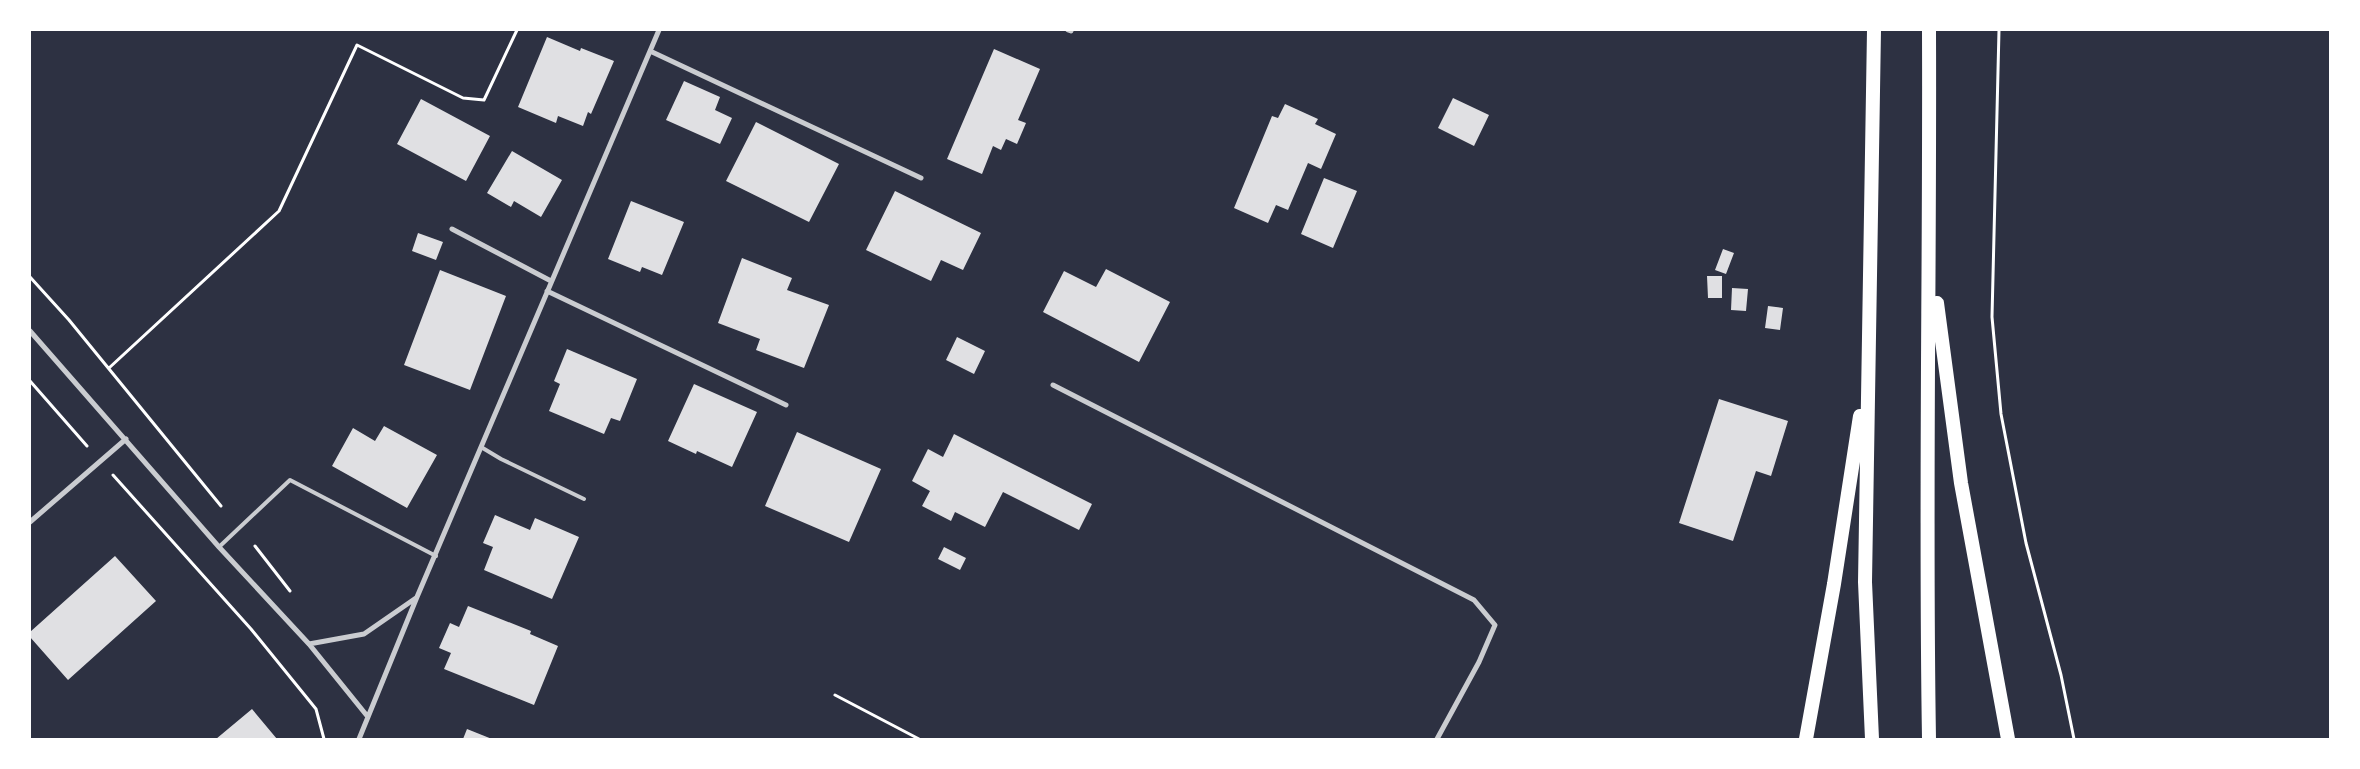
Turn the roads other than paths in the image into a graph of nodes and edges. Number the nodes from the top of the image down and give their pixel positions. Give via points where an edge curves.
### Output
1 (659, 30) edge
2 (1874, 30) edge
3 (1929, 30) edge
4 (650, 51) junction
5 (921, 178) dead end
6 (452, 229) dead end
7 (1930, 254) junction
8 (551, 281) junction
9 (546, 291) junction
10 (30, 331) edge
11 (1868, 366) junction
12 (1053, 385) dead end
13 (786, 404) dead end
14 (126, 439) junction
15 (481, 447) junction
16 (584, 499) dead end
17 (30, 522) edge
18 (219, 547) junction
19 (436, 556) junction
20 (417, 597) junction
21 (309, 644) junction
22 (368, 717) junction
23 (359, 739) edge
24 (1437, 739) edge
25 (1806, 739) edge
26 (1872, 739) edge
27 (1929, 739) edge
28 (2008, 739) edge

1 - 4 street
2 - 11 highway
3 - 7 highway
4 - 5 street
4 - 8 street
6 - 8 street
7 - 27 highway via 1926,565
7 - 28 highway via 1961,482
8 - 9 street
9 - 13 street
9 - 15 street
10 - 14 street
11 - 25 highway
11 - 26 highway via 1865,582
12 - 24 street via 1474,600 1494,625 1479,662
14 - 17 street
14 - 18 street
15 - 16 lane
15 - 19 street
18 - 19 lane via 290,480
18 - 21 street
19 - 20 street
20 - 21 street via 364,634
20 - 22 street
21 - 22 street
22 - 23 street

